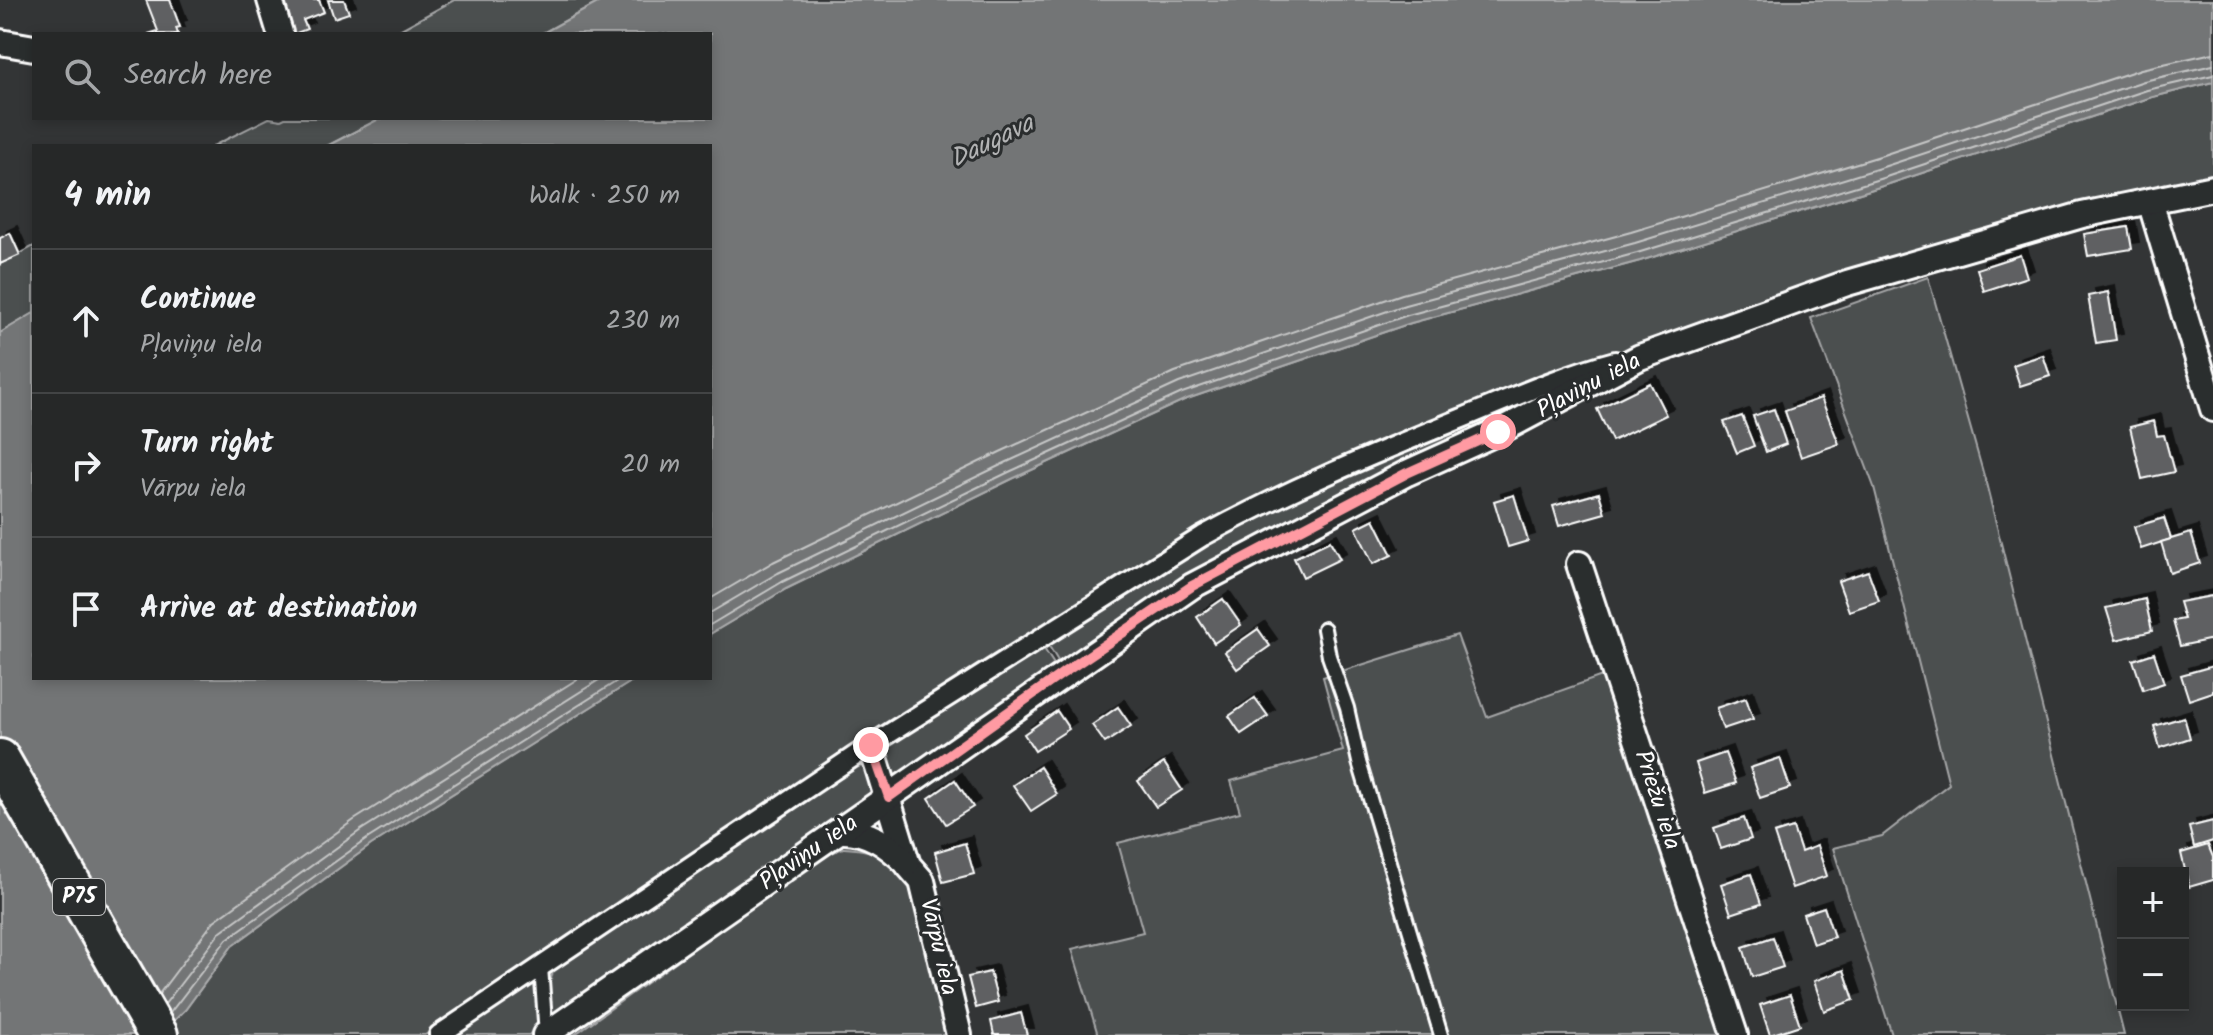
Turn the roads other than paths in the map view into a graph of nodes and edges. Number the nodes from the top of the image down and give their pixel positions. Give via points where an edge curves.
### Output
1 (270, 0) edge
2 (280, 32) edge
3 (0, 42) edge
4 (32, 48) edge
5 (2213, 188) edge
6 (2150, 201) junction
7 (1640, 357) junction
8 (2213, 409) edge
9 (1579, 564) dead end
10 (1324, 629) dead end
11 (871, 745) junction
12 (0, 759) edge
13 (889, 797) junction
14 (841, 831) junction
15 (908, 865) junction
16 (541, 967) junction
17 (158, 1035) edge
18 (439, 1035) edge
19 (546, 1035) edge
20 (959, 1035) edge
21 (1441, 1035) edge
22 (1735, 1035) edge

1 - 2 street
3 - 4 street
5 - 6 street, Pļaviņu iela
6 - 7 street, Pļaviņu iela via 2082,215 1847,283
6 - 8 street
7 - 11 street via 1551,382 1239,516
7 - 13 street, Pļaviņu iela via 1192,586
9 - 22 street, Priežu iela
10 - 21 lane
11 - 13 street, Vārpu iela
11 - 16 street
12 - 17 main road, P75
13 - 14 street, Pļaviņu iela
13 - 15 street, Vārpu iela
14 - 15 street, Vārpu iela via 855,830 888,844
14 - 19 street, Pļaviņu iela
15 - 20 street, Vārpu iela via 922,881
16 - 18 street
16 - 19 lane

